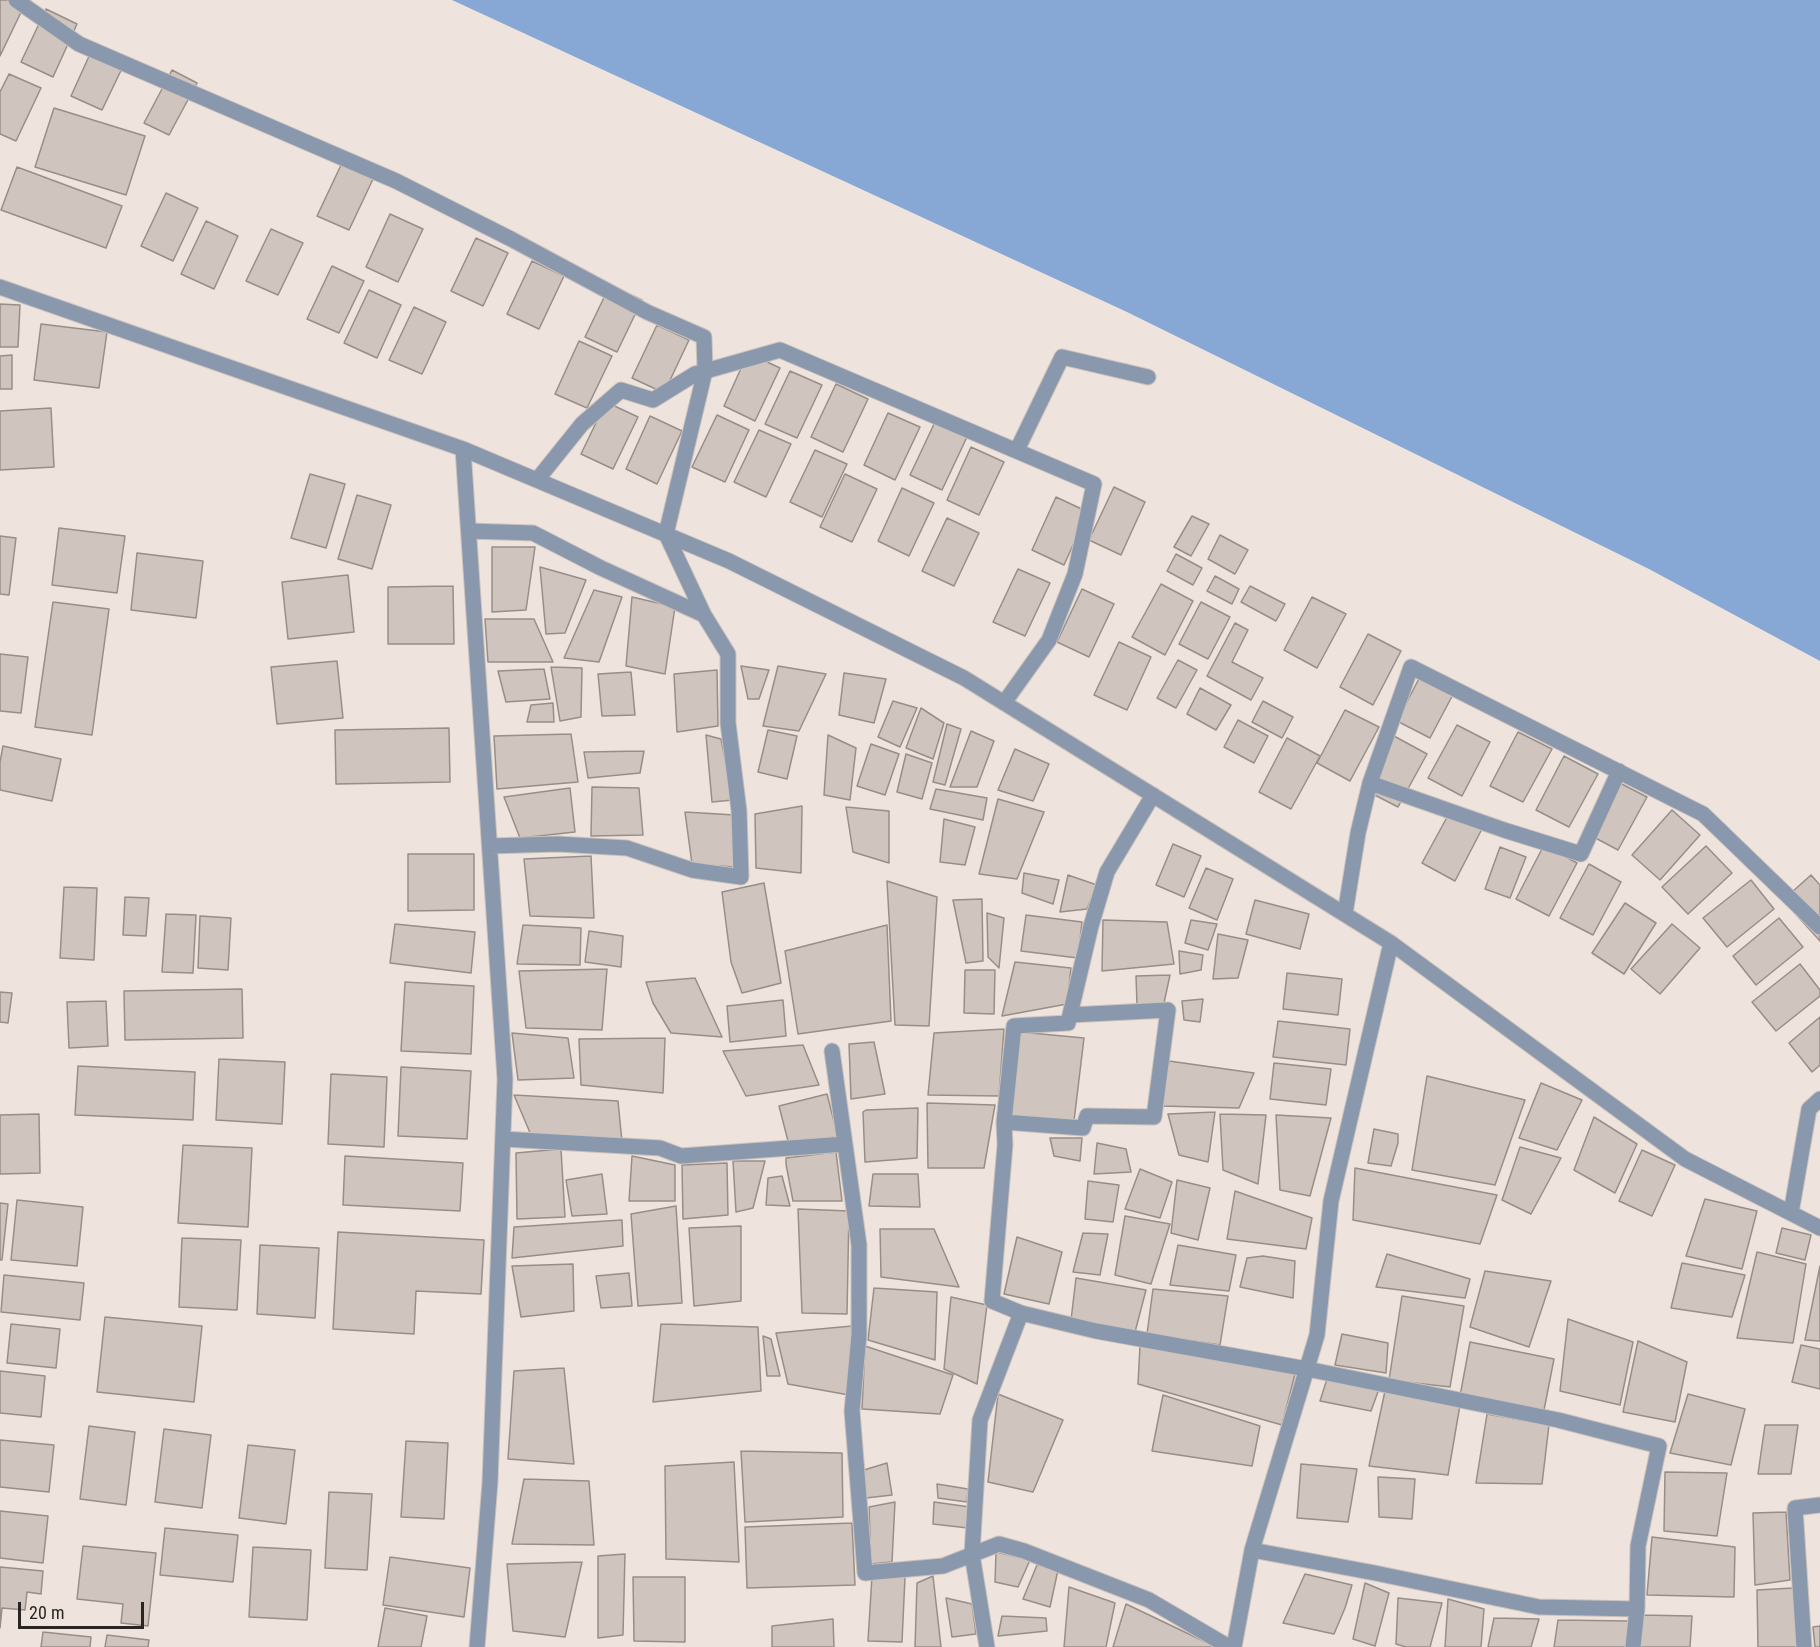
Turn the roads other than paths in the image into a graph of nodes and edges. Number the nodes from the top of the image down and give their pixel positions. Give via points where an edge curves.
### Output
1 (16, 0) edge
2 (0, 287) edge
3 (705, 370) junction
4 (1148, 377) dead end
5 (463, 449) junction
6 (1017, 450) junction
7 (537, 480) junction
8 (469, 531) junction
9 (666, 534) junction
10 (704, 615) junction
11 (1004, 703) junction
12 (1619, 771) junction
13 (1370, 783) junction
14 (1153, 795) junction
15 (490, 846) junction
16 (1345, 914) junction
17 (1820, 927) edge
18 (1390, 943) junction
19 (1070, 1016) junction
20 (832, 1051) dead end
21 (1820, 1099) edge
22 (1004, 1122) junction
23 (503, 1139) junction
24 (845, 1144) junction
25 (1791, 1214) junction
26 (1820, 1228) edge
27 (1021, 1313) junction
28 (1306, 1369) junction
29 (1820, 1505) edge
30 (1252, 1550) junction
31 (972, 1554) junction
32 (1636, 1609) junction
33 (477, 1647) edge
34 (987, 1647) edge
35 (1229, 1647) edge
36 (1234, 1647) edge
37 (1633, 1647) edge
38 (1804, 1647) edge

1 - 3 street via 79,44 396,181 704,338
2 - 5 street
3 - 6 street via 780,350
3 - 7 street via 652,400 621,390 582,424
3 - 9 street
4 - 6 street via 1062,357
5 - 7 street
5 - 8 street
6 - 11 street via 1094,484 1075,574 1049,640
7 - 9 street
8 - 10 street via 533,533
8 - 15 street
9 - 10 street
9 - 11 street via 729,561 964,678
10 - 15 street via 728,654 728,723 739,811 741,877 693,870 627,848
11 - 14 street
12 - 13 street via 1581,854
12 - 13 street via 1411,667
12 - 17 street via 1703,814
13 - 16 street
14 - 16 street
14 - 19 street via 1107,872
15 - 23 street via 505,1079
16 - 18 street
18 - 25 street via 1685,1159
18 - 28 street via 1331,1201 1317,1335
19 - 22 street via 1068,1023 1014,1026
19 - 22 street via 1168,1010 1154,1117 1087,1116 1083,1128
20 - 24 street
21 - 25 street via 1809,1109
22 - 27 street via 992,1301
23 - 24 street via 660,1149 681,1156
23 - 33 street via 490,1482
24 - 31 street via 859,1245 859,1335 852,1411 865,1573 943,1566
25 - 26 street
27 - 28 street via 1096,1331
27 - 31 street via 980,1420
28 - 30 street
28 - 32 street via 1558,1420 1659,1446 1638,1546
29 - 38 street via 1795,1508
30 - 32 street via 1539,1608
30 - 36 street
31 - 34 street
31 - 35 street via 999,1544 1024,1551 1149,1600
32 - 37 street

